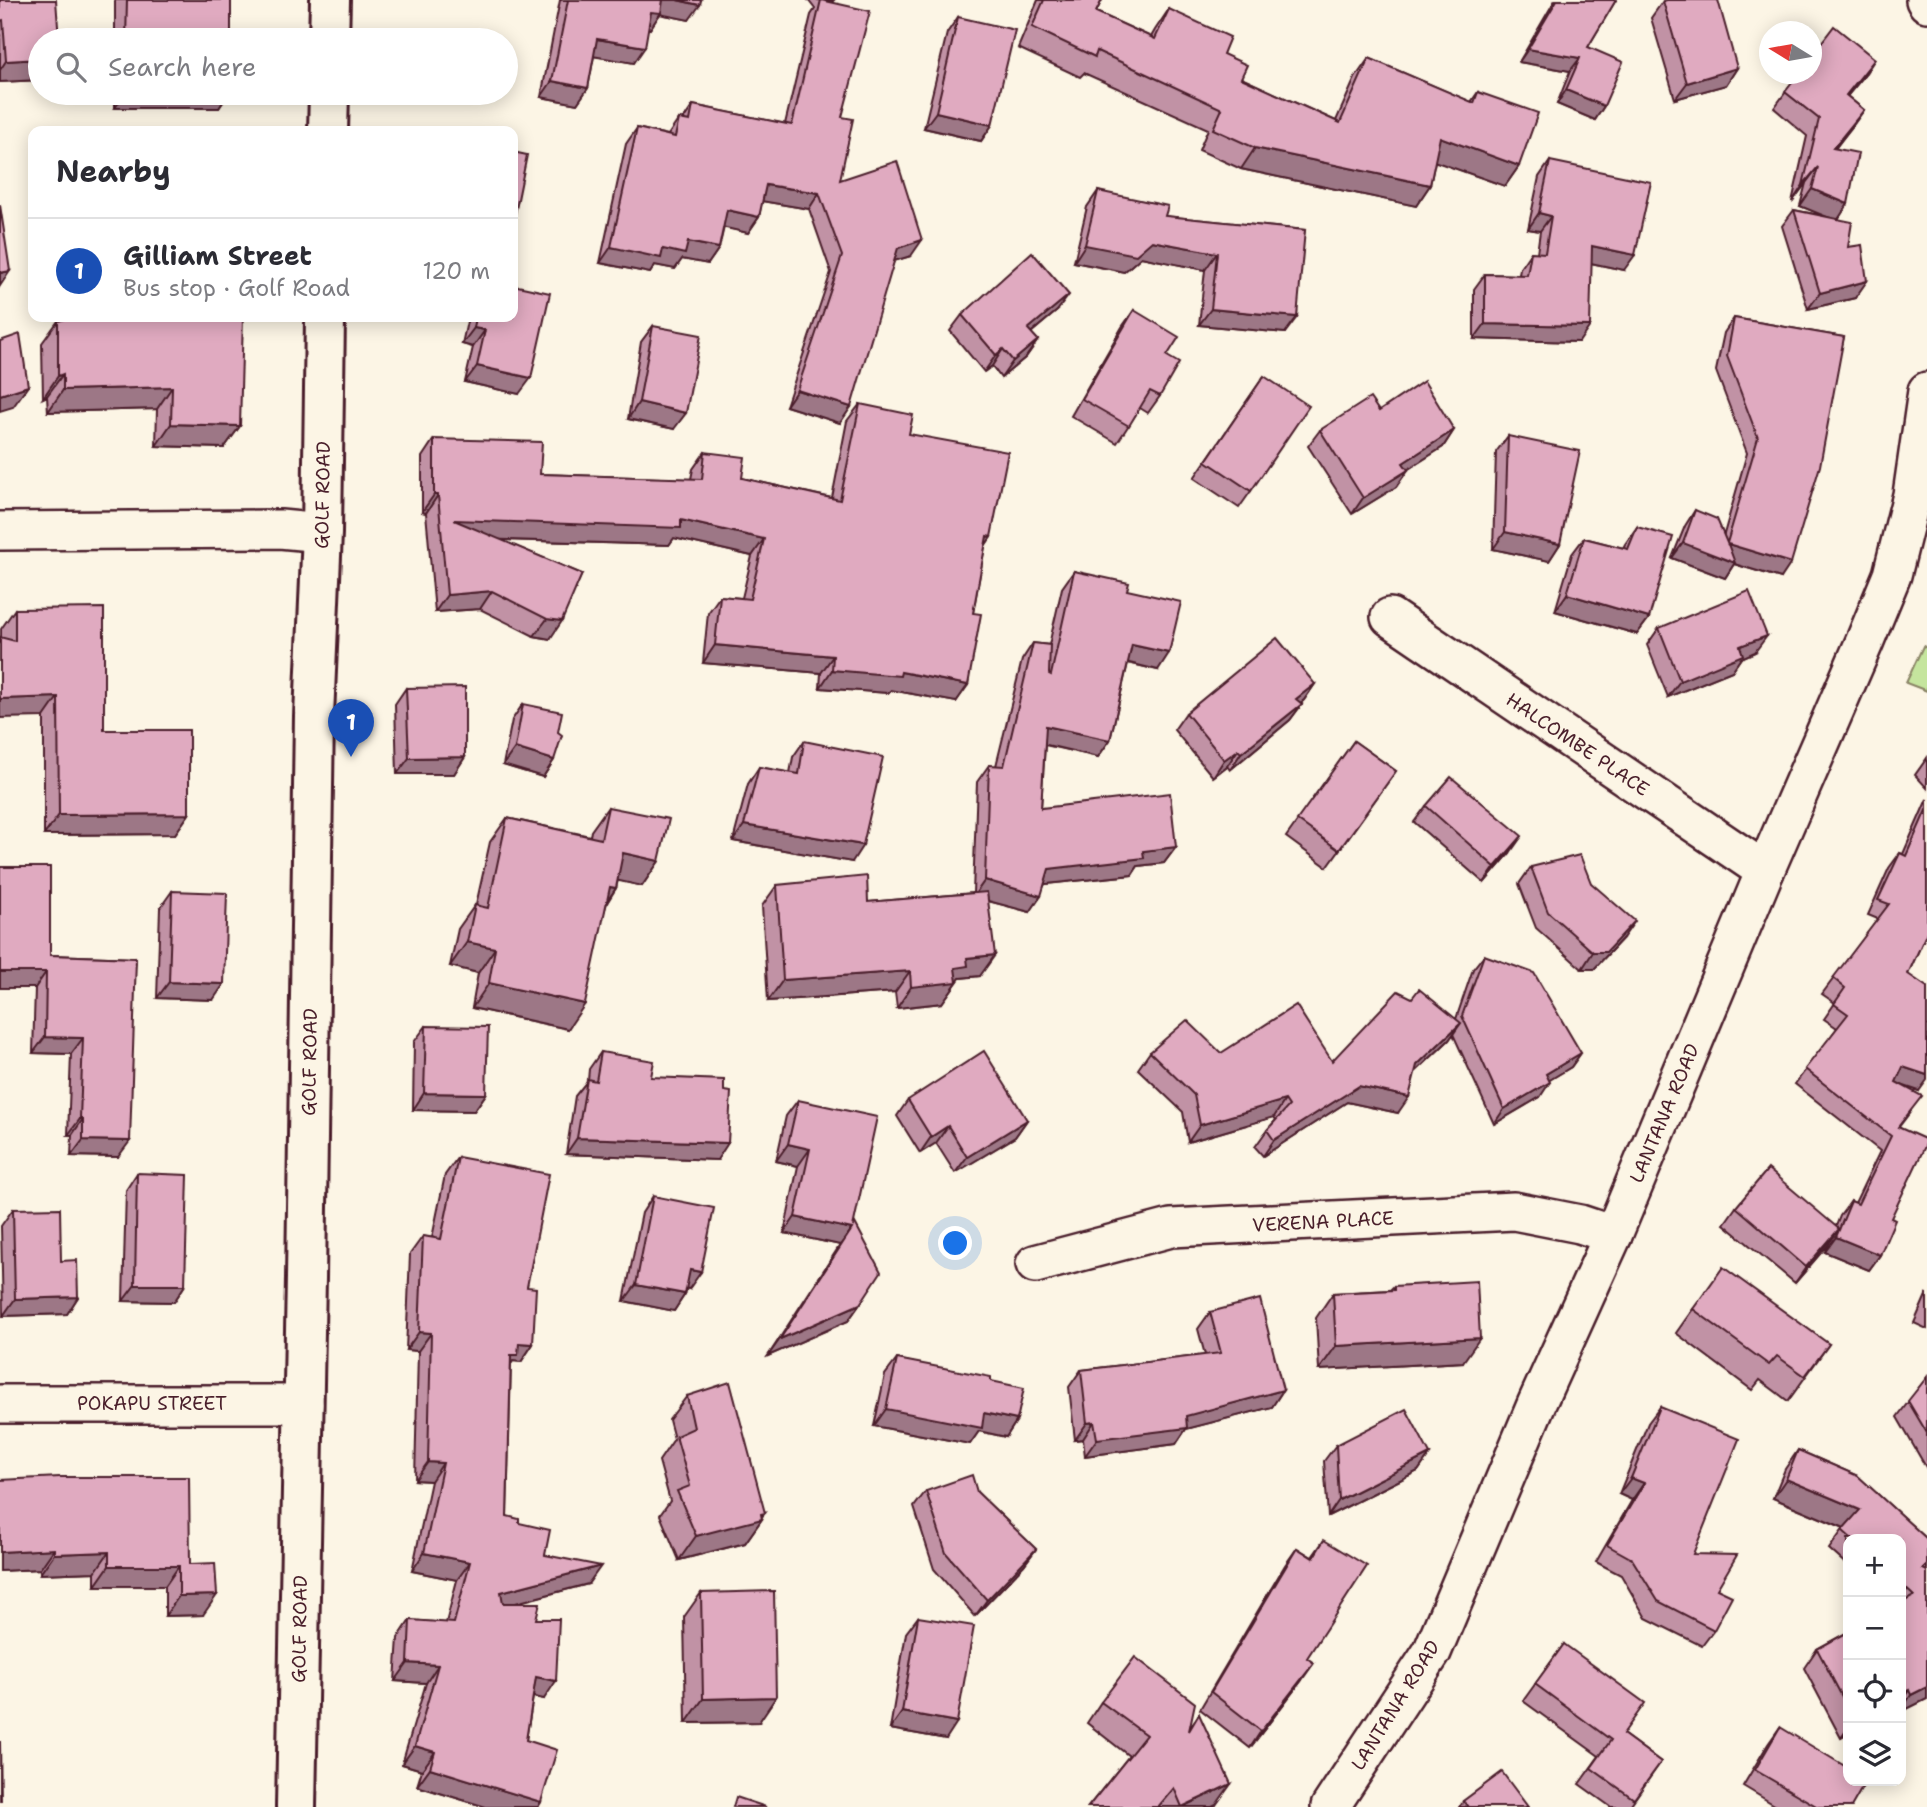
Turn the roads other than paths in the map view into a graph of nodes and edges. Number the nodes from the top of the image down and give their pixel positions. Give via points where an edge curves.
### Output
1 (330, 0) edge
2 (329, 28) edge
3 (329, 105) edge
4 (328, 126) edge
5 (325, 322) edge
6 (1927, 391) edge
7 (0, 531) edge
8 (322, 533) junction
9 (1390, 617) dead end
10 (1765, 871) junction
11 (1613, 1235) junction
12 (1035, 1264) dead end
13 (0, 1404) edge
14 (304, 1404) junction
15 (296, 1807) edge
16 (1331, 1807) edge

1 - 2 street
3 - 4 street
5 - 8 street, GOLF ROAD
6 - 10 street, LANTANA ROAD via 1912,495 1892,575
7 - 8 street via 280,529
8 - 14 street, GOLF ROAD via 314,716
9 - 10 street, HALCOMBE PLACE
10 - 11 street, LANTANA ROAD
11 - 12 street, VERENA PLACE via 1514,1211 1171,1228
11 - 16 street, LANTANA ROAD via 1432,1652
13 - 14 street, POKAPU STREET
14 - 15 street, GOLF ROAD

